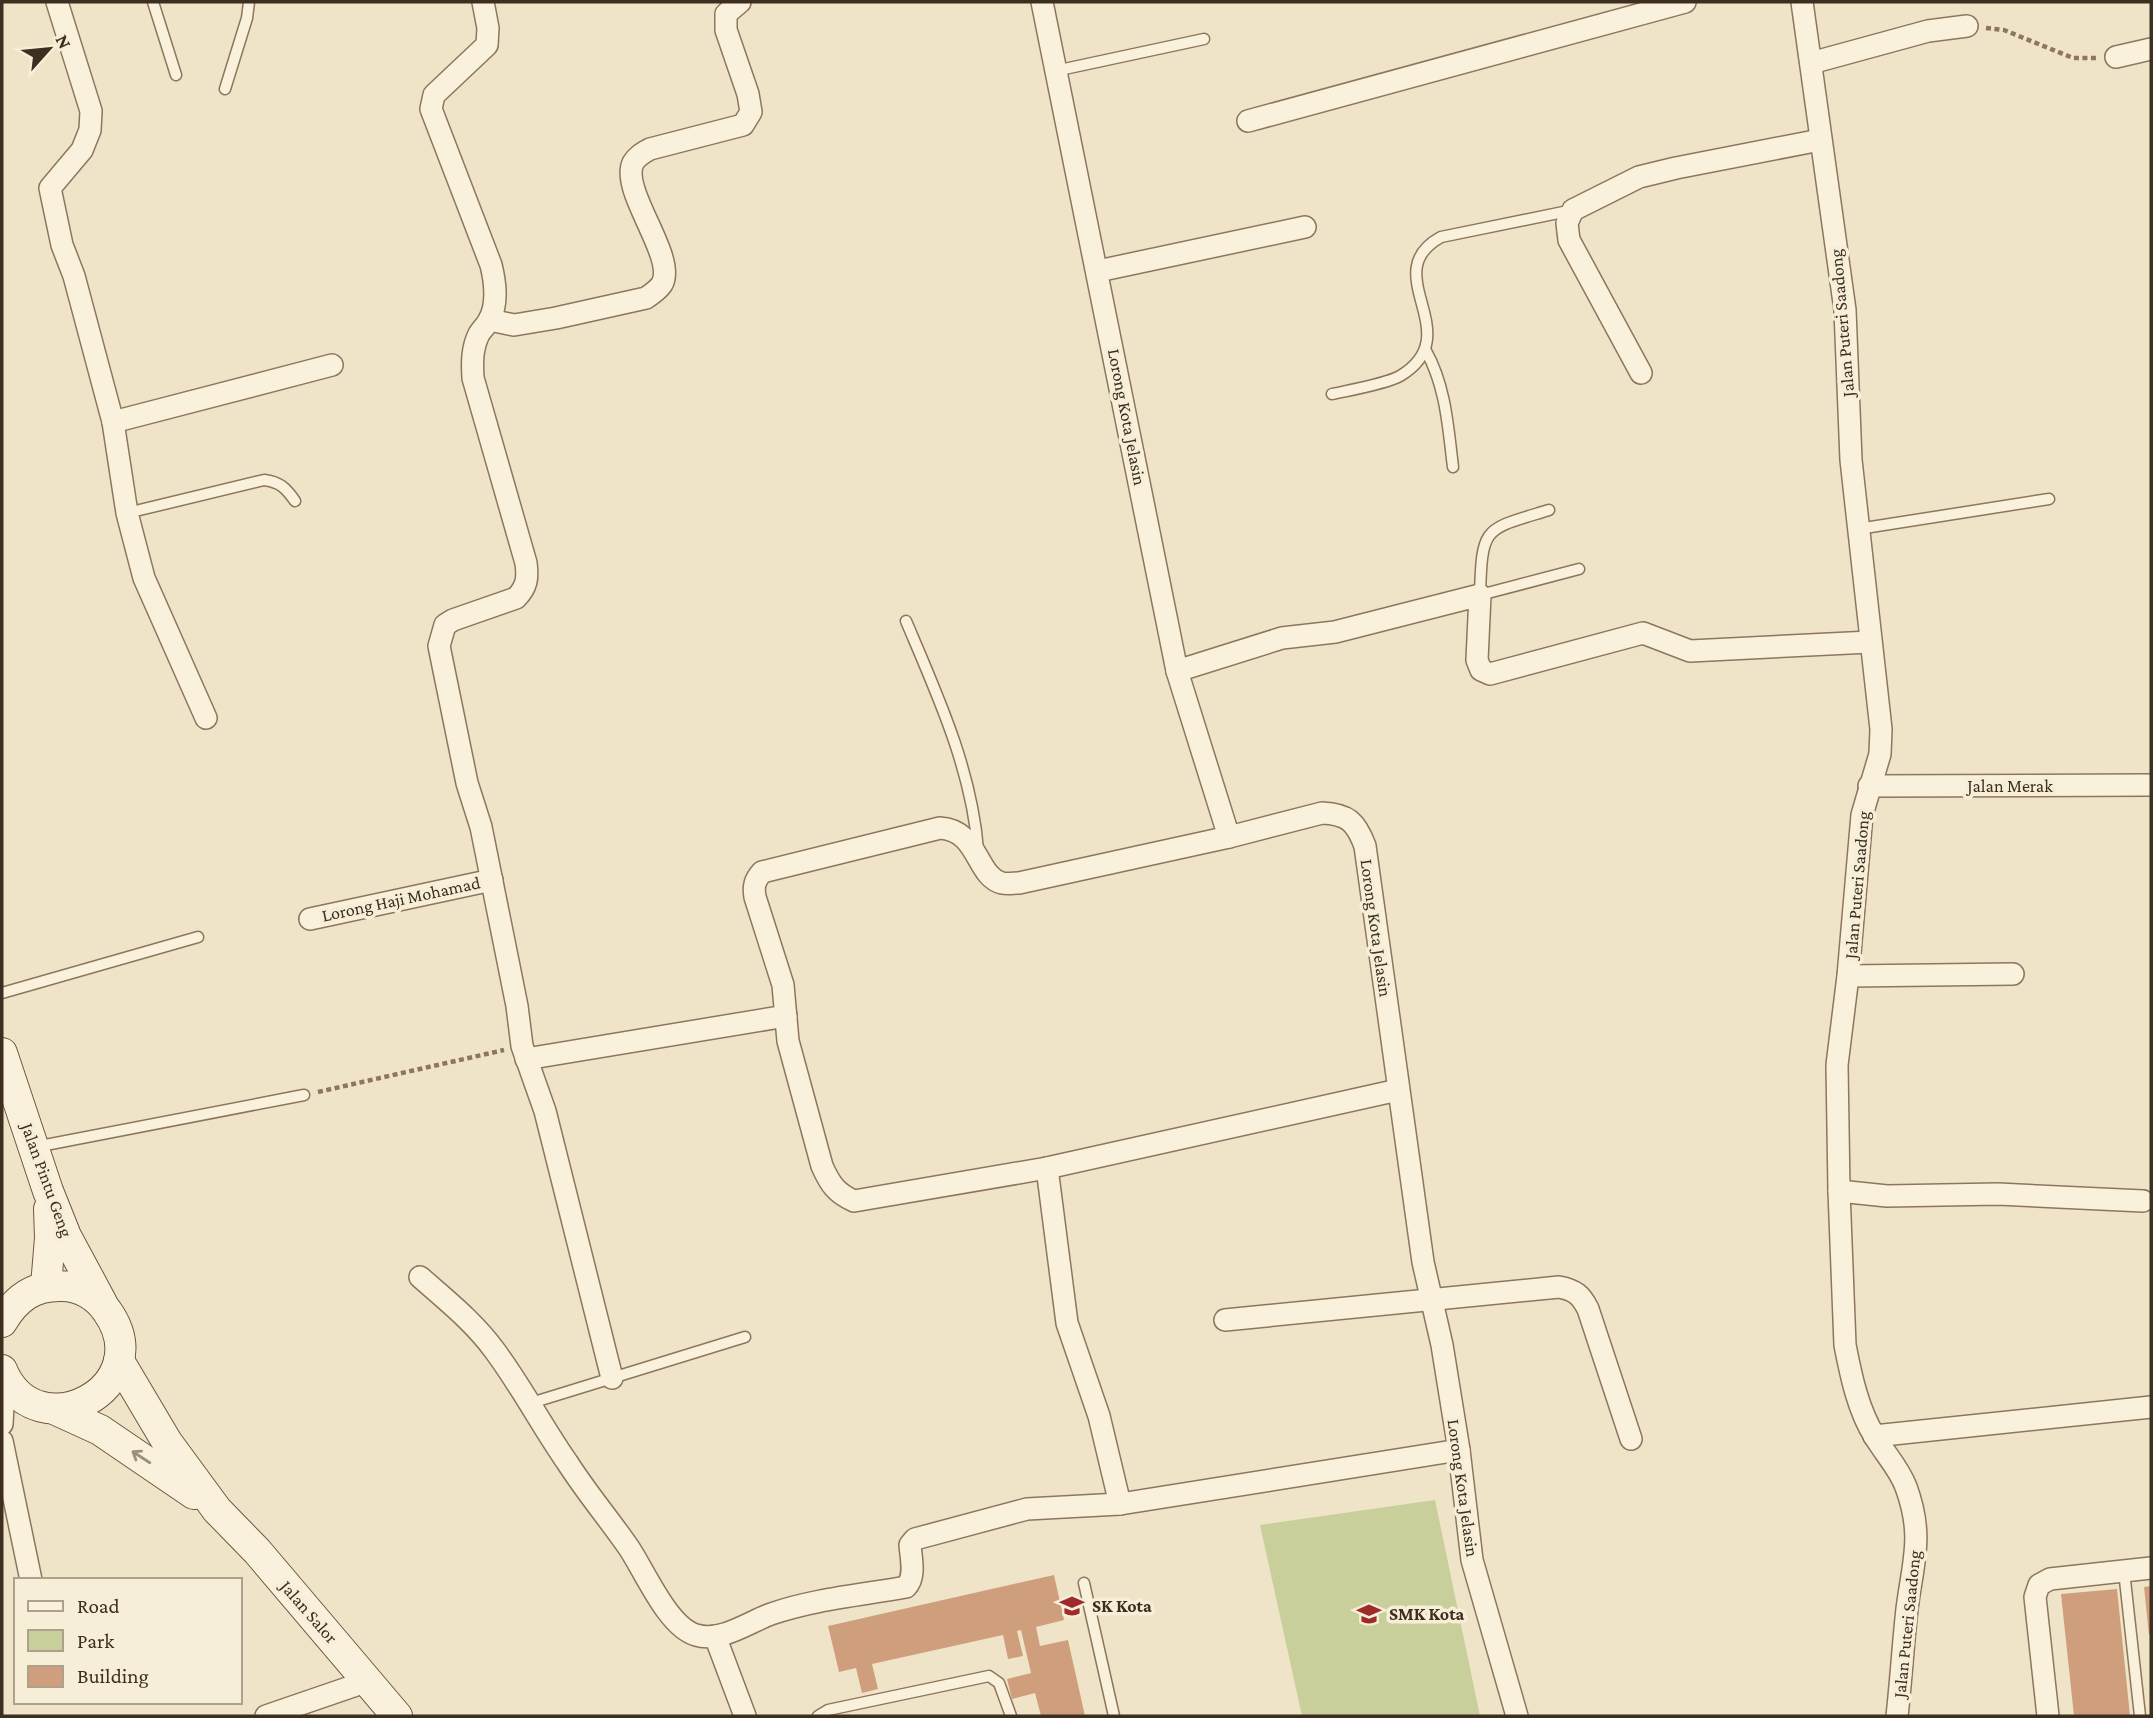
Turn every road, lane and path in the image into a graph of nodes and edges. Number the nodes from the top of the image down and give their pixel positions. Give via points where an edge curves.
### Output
1 (57, 2) edge
2 (153, 2) edge
3 (249, 2) edge
4 (483, 2) edge
5 (740, 2) edge
6 (1042, 2) edge
7 (1685, 2) edge
8 (1802, 2) edge
9 (1967, 26) joint
10 (1204, 40) dead end
11 (2151, 49) edge
12 (2116, 57) joint
13 (1811, 62) junction
14 (1055, 71) junction
15 (176, 75) dead end
16 (225, 89) dead end
17 (1248, 121) dead end
18 (1820, 141) junction
19 (1573, 210) junction
20 (1305, 227) dead end
21 (1097, 271) junction
22 (490, 320) junction
23 (1426, 351) junction
24 (332, 365) dead end
25 (1642, 373) dead end
26 (1332, 394) dead end
27 (113, 422) junction
28 (1453, 467) dead end
29 (2049, 499) dead end
30 (295, 501) dead end
31 (1549, 510) dead end
32 (127, 513) junction
33 (1858, 529) junction
34 (1579, 569) dead end
35 (1480, 595) junction
36 (906, 621) dead end
37 (1870, 642) junction
38 (1177, 671) junction
39 (205, 718) dead end
40 (2151, 785) edge
41 (1869, 786) junction
42 (1229, 837) junction
43 (979, 860) junction
44 (492, 880) junction
45 (310, 919) dead end
46 (198, 937) dead end
47 (2013, 974) dead end
48 (1848, 976) junction
49 (2, 993) edge
50 (786, 1016) junction
51 (524, 1052) junction
52 (2, 1053) edge
53 (1398, 1090) junction
54 (304, 1095) joint
55 (34, 1147) junction
56 (1047, 1168) junction
57 (48, 1191) junction
58 (1839, 1191) junction
59 (2143, 1200) dead end
60 (419, 1276) dead end
61 (46, 1286) junction
62 (1431, 1299) junction
63 (102, 1303) junction
64 (5, 1312) edge
65 (1225, 1320) dead end
66 (745, 1337) dead end
67 (119, 1361) junction
68 (612, 1378) junction
69 (6, 1384) edge
70 (531, 1403) junction
71 (2151, 1407) edge
72 (54, 1409) junction
73 (2, 1424) edge
74 (1874, 1436) junction
75 (1631, 1439) dead end
76 (2, 1441) edge
77 (1459, 1450) junction
78 (1120, 1504) junction
79 (217, 1510) junction
80 (2151, 1569) edge
81 (2124, 1571) junction
82 (31, 1578) edge
83 (1084, 1583) dead end
84 (715, 1636) junction
85 (368, 1681) junction
86 (267, 1716) edge
87 (397, 1716) edge
88 (745, 1716) edge
89 (818, 1716) edge
90 (1011, 1716) edge
91 (1114, 1716) edge
92 (1517, 1716) edge
93 (1897, 1716) edge
94 (2048, 1716) edge
95 (2140, 1716) edge

1 - 27 street via 91,111 82,150 50,188
2 - 15 lane
3 - 16 lane
4 - 22 street via 487,45 434,95 430,109 491,265 494,303
5 - 22 street via 726,14 726,30 748,93 751,112 743,125 650,149 632,165 633,186 665,272 657,291 646,298 556,318 514,325
6 - 14 street, Lorong Kota Jelasin
7 - 17 street
8 - 13 street, Jalan Puteri Saadong
9 - 12 path via 2004,30 2073,58
9 - 13 street via 1928,31
10 - 14 lane
11 - 12 street
13 - 18 street, Jalan Puteri Saadong
14 - 21 street, Lorong Kota Jelasin
18 - 19 street via 1639,177
18 - 33 street, Jalan Puteri Saadong via 1845,310
19 - 23 lane via 1441,237 1428,244 1416,270 1429,336
19 - 25 street via 1567,223 1570,240
20 - 21 street
21 - 38 street, Lorong Kota Jelasin
22 - 44 street via 475,345 473,378 528,578 516,598 445,625 439,646
23 - 26 lane via 1398,377
23 - 28 lane via 1445,402
24 - 27 street
27 - 32 street
29 - 33 lane
30 - 32 lane via 276,481 264,480
31 - 35 lane via 1495,528 1481,556
32 - 39 street via 144,578
33 - 37 street, Jalan Puteri Saadong
34 - 35 lane
35 - 37 street via 1478,660 1481,670 1490,674 1643,633 1690,652
35 - 38 street via 1335,632 1282,638
36 - 43 lane via 945,715 975,816
37 - 41 street, Jalan Puteri Saadong via 1881,729 1880,754
38 - 42 street, Lorong Kota Jelasin
40 - 41 street, Jalan Merak
41 - 48 street, Jalan Puteri Saadong via 1862,815
42 - 43 street via 1019,883 994,879
42 - 53 street, Lorong Kota Jelasin via 1322,813 1350,820 1360,832
43 - 50 street via 964,837 953,828 940,828 762,872 753,888 783,985
44 - 45 street, Lorong Haji Mohamad
44 - 51 street
46 - 49 lane
47 - 48 street
48 - 58 street, Jalan Puteri Saadong via 1837,1065
50 - 51 street
50 - 56 street via 788,1041 822,1166 841,1195 854,1201
51 - 54 path
51 - 68 street via 545,1111
52 - 55 main road, Jalan Pintu Geng
53 - 56 street
53 - 62 street, Lorong Kota Jelasin
54 - 55 lane
55 - 57 main road, Jalan Pintu Geng
56 - 78 street via 1067,1323 1099,1416
57 - 61 main road
57 - 63 main road, Jalan Pintu Geng via 66,1237
58 - 59 street via 1887,1196 1998,1194
58 - 74 street, Jalan Puteri Saadong via 1845,1345 1851,1377
60 - 70 street via 494,1348
61 - 63 main road via 86,1291
61 - 64 main road via 27,1293
62 - 65 street
62 - 75 street via 1559,1287 1573,1290 1588,1309
62 - 77 street, Lorong Kota Jelasin
63 - 67 main road, Jalan Pintu Geng via 120,1340
66 - 68 lane
67 - 72 main road via 102,1392 72,1408
67 - 79 main road, Jalan Salor via 167,1442
68 - 70 lane
69 - 72 main road, Jalan Salor via 35,1404
69 - 73 street
70 - 84 street via 679,1625 696,1635
71 - 74 street
79 -> 72 main road, Jalan Salor via 109,1436
74 - 93 street, Jalan Puteri Saadong via 1906,1487 1915,1522 1917,1548
76 - 82 street
77 - 78 street
77 - 92 street, Lorong Kota Jelasin via 1472,1560
78 - 84 street via 1027,1509 921,1535 910,1545 912,1575 906,1587 773,1613
79 - 85 main road, Jalan Salor
80 - 81 street
81 - 94 street via 2050,1579 2039,1585 2035,1597
81 - 95 lane
83 - 91 lane
84 - 88 street
85 - 86 street
85 - 87 main road, Jalan Salor
89 - 90 lane via 828,1710 989,1676 999,1683

